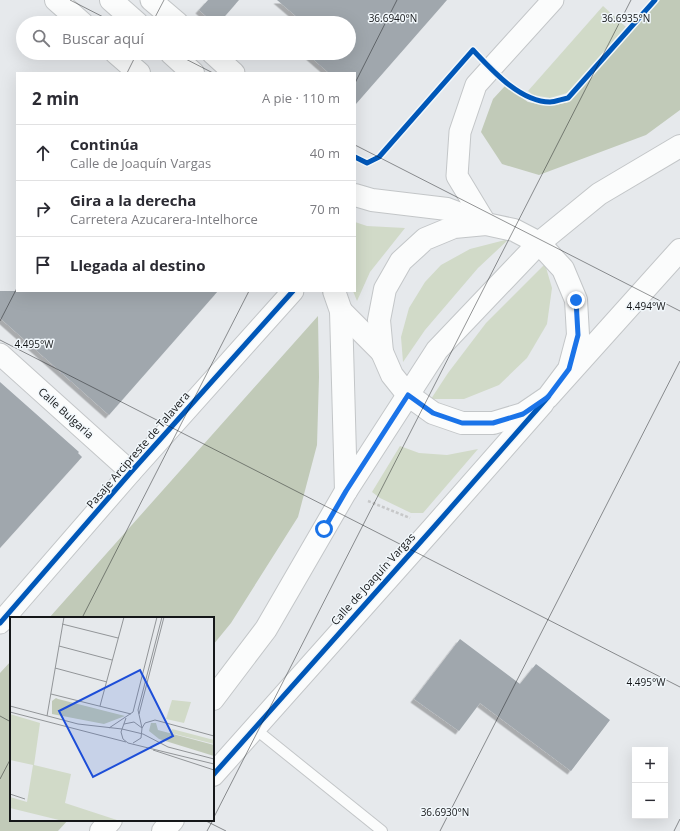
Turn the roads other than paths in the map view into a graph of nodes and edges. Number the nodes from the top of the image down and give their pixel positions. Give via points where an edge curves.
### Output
1 (56, 0) edge
2 (110, 0) edge
3 (152, 0) edge
4 (553, 0) edge
5 (74, 16) edge
6 (129, 16) edge
7 (170, 16) edge
8 (124, 60) edge
9 (178, 60) edge
10 (220, 60) edge
11 (138, 72) edge
12 (192, 72) edge
13 (233, 72) edge
14 (680, 146) edge
15 (356, 184) edge
16 (364, 198) edge
17 (486, 224) junction
18 (539, 243) junction
19 (677, 254) edge
20 (292, 292) edge
21 (334, 292) edge
22 (341, 311) junction
23 (382, 352) junction
24 (0, 354) edge
25 (408, 395) junction
26 (548, 397) junction
27 (131, 472) junction
28 (346, 491) junction
29 (0, 623) edge
30 (214, 698) edge
31 (254, 728) junction
32 (214, 773) edge
33 (110, 821) edge
34 (172, 821) edge
35 (101, 831) edge
36 (163, 831) edge
37 (382, 831) edge

1 - 5 main road
2 - 6 main road
3 - 7 street
4 - 17 street via 476,84 460,132 457,176
8 - 11 main road
9 - 12 main road
10 - 13 street
14 - 18 main road via 599,194
15 - 16 street
16 - 17 main road via 447,209
17 - 18 main road via 514,230
17 - 23 main road via 454,227 425,239 401,261 385,289 379,320
18 - 25 main road via 437,350
18 - 26 main road via 563,269 576,300 578,335 569,369
19 - 26 main road
20 - 27 street, Pasaje Arcipreste de Talavera
21 - 22 main road
22 - 23 main road
22 - 28 main road
23 - 25 main road via 392,375
24 - 27 street, Calle Bulgaria
25 - 26 main road via 433,413 462,423 493,423 523,414
25 - 28 main road
26 - 31 main road, Calle de Joaquín Vargas
27 - 29 street, Pasaje Arcipreste de Talavera
28 - 30 main road via 266,629
31 - 32 main road, Calle de Joaquín Vargas
31 - 37 lane
33 - 35 main road
34 - 36 main road

